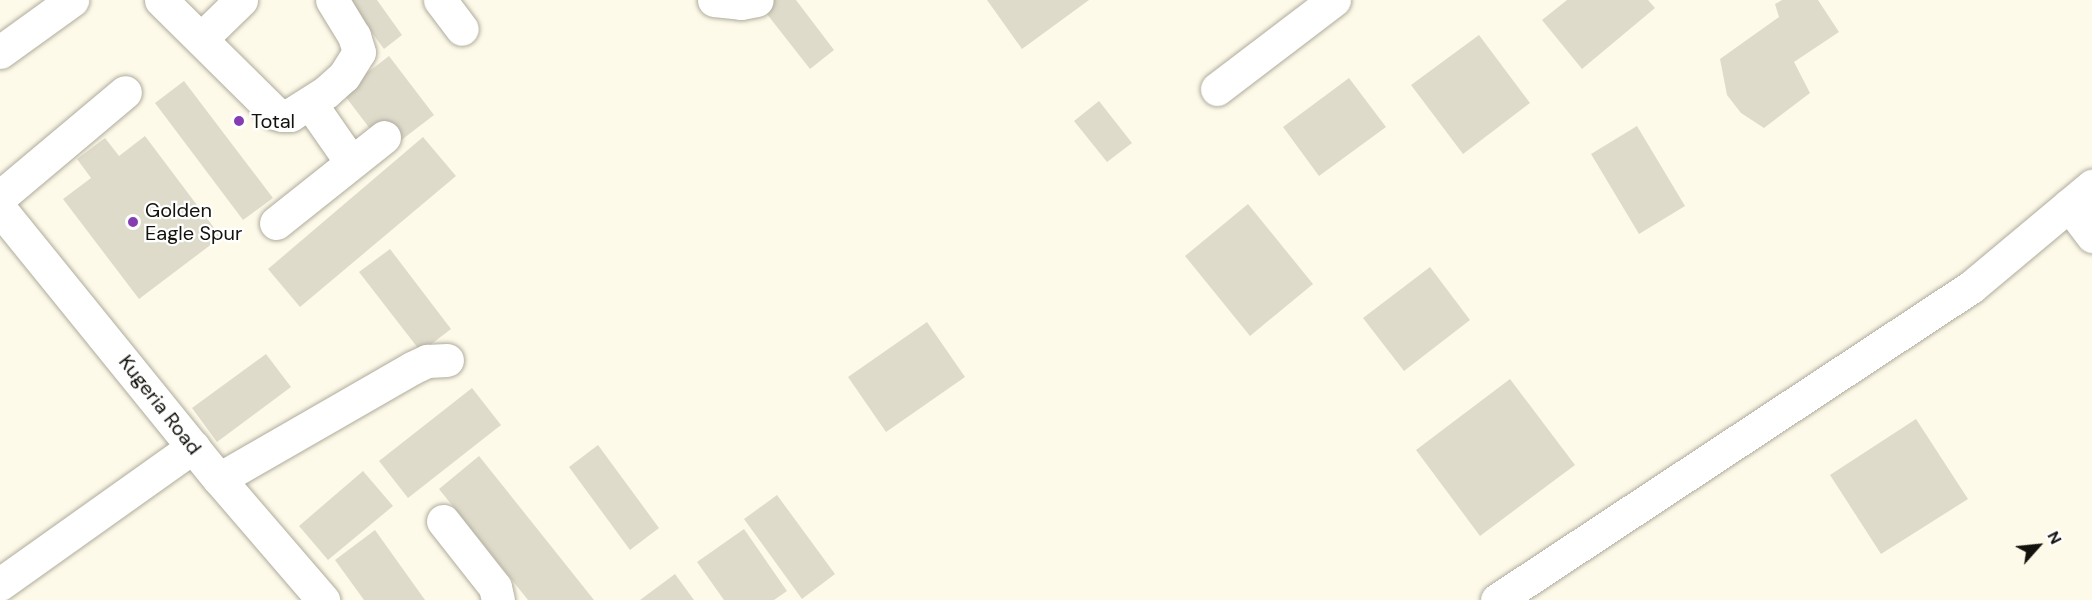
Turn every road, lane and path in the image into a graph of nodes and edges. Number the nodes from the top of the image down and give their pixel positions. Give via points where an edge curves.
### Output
1 (72, 0) edge
2 (161, 0) edge
3 (241, 0) edge
4 (332, 0) edge
5 (440, 0) edge
6 (714, 0) edge
7 (757, 0) edge
8 (1334, 0) edge
9 (462, 29) dead end
10 (201, 39) junction
11 (0, 52) edge
12 (1217, 89) dead end
13 (125, 92) dead end
14 (310, 102) junction
15 (384, 137) dead end
16 (351, 162) junction
17 (2081, 196) edge
18 (0, 197) edge
19 (0, 209) edge
20 (276, 224) dead end
21 (2092, 236) edge
22 (447, 360) dead end
23 (193, 447) junction
24 (219, 479) junction
25 (443, 521) dead end
26 (0, 584) edge
27 (324, 600) edge
28 (498, 600) edge
29 (1497, 600) edge

1 - 11 main road
2 - 10 main road
3 - 10 main road
4 - 14 main road via 359,52 344,76
5 - 9 main road
6 - 7 main road
8 - 12 main road
10 - 14 main road via 275,113 290,115
13 - 18 main road
14 - 16 main road
15 - 16 main road
16 - 20 main road
17 - 21 main road
17 - 29 main road via 1971,287
19 - 23 main road, Kugeria Road
22 - 24 main road via 427,361 412,368
23 - 24 main road, Kugeria Road
23 - 26 main road
24 - 27 main road, Kugeria Road
25 - 28 main road via 495,587

